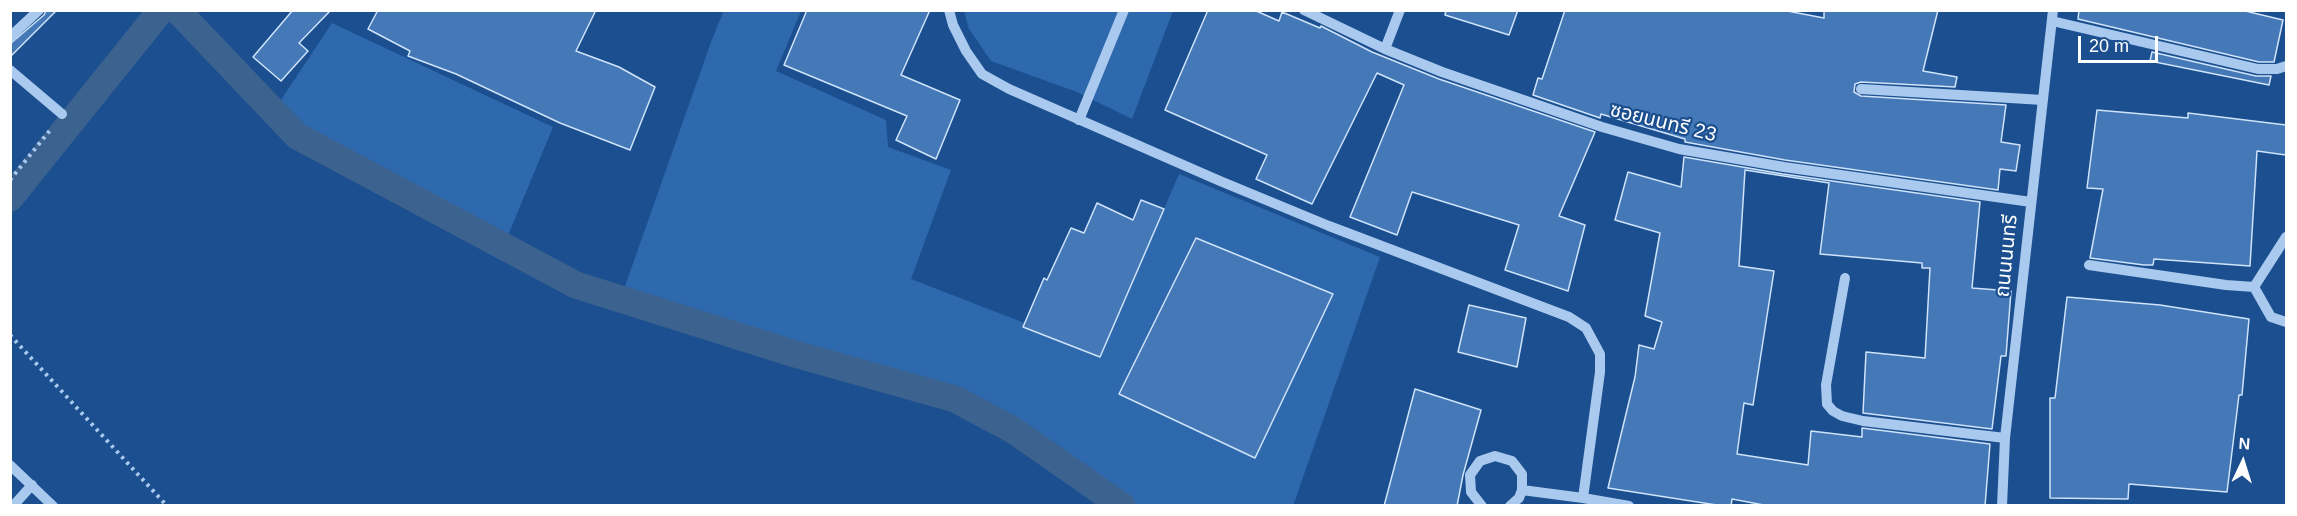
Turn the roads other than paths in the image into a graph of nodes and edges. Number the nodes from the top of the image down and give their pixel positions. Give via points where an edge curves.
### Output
1 (39, 10) edge
2 (949, 10) edge
3 (1124, 10) edge
4 (1304, 10) edge
5 (1400, 10) edge
6 (2052, 16) edge
7 (10, 37) edge
8 (1385, 49) junction
9 (2286, 66) edge
10 (10, 69) edge
11 (1861, 88) dead end
12 (2043, 100) junction
13 (62, 114) road end
14 (1079, 120) junction
15 (2031, 202) junction
16 (2286, 237) edge
17 (2089, 265) dead end
18 (1845, 278) dead end
19 (2254, 287) junction
20 (2286, 322) edge
21 (2005, 438) junction
22 (10, 465) edge
23 (32, 485) junction
24 (1522, 490) junction
25 (1583, 498) junction
26 (13, 506) edge
27 (53, 506) edge
28 (1482, 506) edge
29 (1510, 506) edge
30 (1629, 506) edge
31 (2002, 506) edge

1 - 7 street
2 - 14 street via 966,51 982,74
3 - 14 street
4 - 8 street, ซอยนนทรี 23
5 - 8 street
6 - 9 street via 2258,69
6 - 12 street, ถนนนนทรี
8 - 15 street, ซอยนนทรี 23 via 1602,127 1679,149
10 - 13 street
11 - 12 street
12 - 15 street, ถนนนนทรี
14 - 25 street via 1329,226 1569,317 1586,328 1600,354 1600,372
15 - 21 street, ถนนนนทรี
16 - 19 street
17 - 19 street
18 - 21 street via 1826,385 1827,404 1833,411 1863,421
19 - 20 street via 2271,316
21 - 31 street, ถนนนนทรี
22 - 23 street
23 - 26 street
23 - 27 street
24 - 25 street
24 - 28 street via 1522,474 1512,461 1487,457 1474,468 1469,483
24 - 29 street
25 - 30 street

